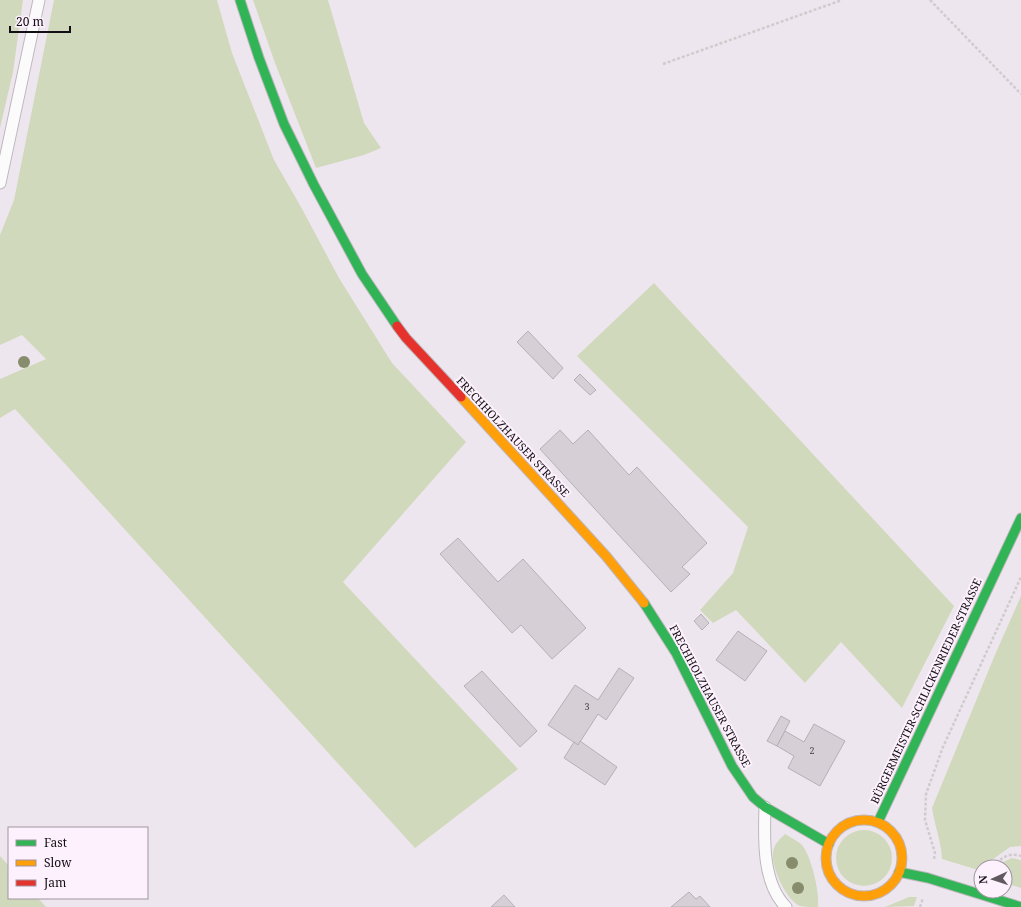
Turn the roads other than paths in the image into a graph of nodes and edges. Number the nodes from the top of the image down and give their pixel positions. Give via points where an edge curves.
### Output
1 (39, 0) edge
2 (240, 0) edge
3 (0, 183) edge
4 (1021, 518) edge
5 (765, 807) junction
6 (878, 822) junction
7 (829, 844) junction
8 (899, 872) junction
9 (848, 892) junction
10 (844, 902) dead end
11 (786, 907) edge
12 (1020, 907) edge

1 - 3 lane
2 - 5 street, FRECHHOLZHAUSER STRASSE via 284,124 362,274 406,338 606,556 639,596 676,653 732,766 753,797
4 - 6 street, BÜRGERMEISTER-SCHLICKENRIEDER-STRASSE
5 - 7 street, FRECHHOLZHAUSER STRASSE
5 - 11 lane via 765,860 778,899
6 - 7 street via 859,820 849,823 841,828
6 - 8 street via 887,827 899,843 902,862
7 - 9 street via 826,863 829,872
8 - 9 street via 887,888 878,893 868,896
8 - 12 street via 928,878
9 - 10 street

